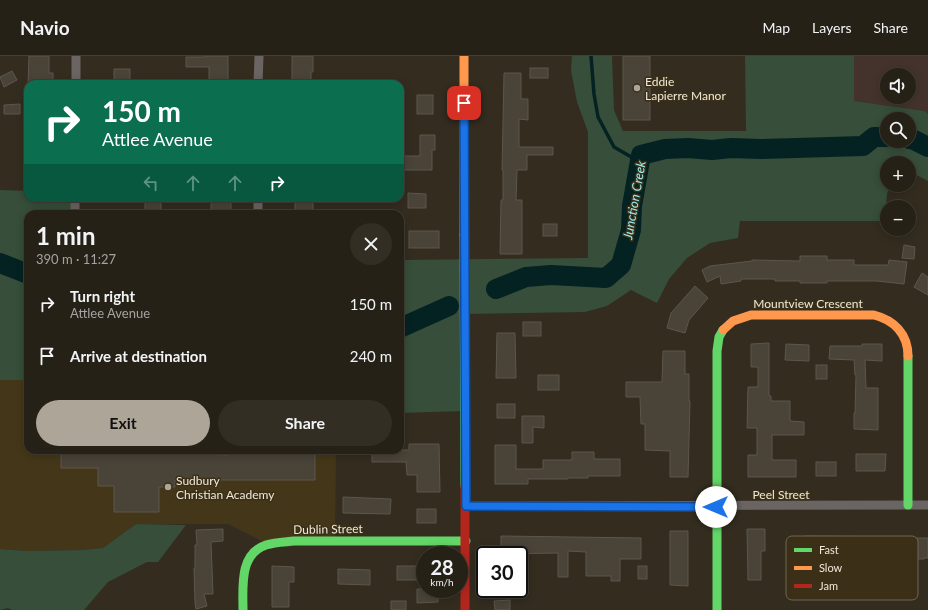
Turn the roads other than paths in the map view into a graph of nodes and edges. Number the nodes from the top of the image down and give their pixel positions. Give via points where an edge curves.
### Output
1 (76, 56) edge
2 (258, 56) edge
3 (464, 56) edge
4 (76, 80) edge
5 (258, 80) edge
6 (908, 505) junction
7 (928, 505) edge
8 (466, 506) junction
9 (716, 507) junction
10 (466, 541) junction
11 (243, 610) edge
12 (465, 610) edge
13 (717, 610) edge

1 - 4 street
2 - 5 street
3 - 8 street
6 - 7 street, Peel Street
6 - 9 street, Peel Street
6 - 9 street, Mountview Crescent via 908,352 902,332 886,317 874,315 751,315 728,324 720,334 717,351
8 - 9 street, Peel Street
8 - 10 street
9 - 13 street, Mountview Crescent
10 - 11 street, Dublin Street via 321,540 266,545 250,554 246,561
10 - 12 street

